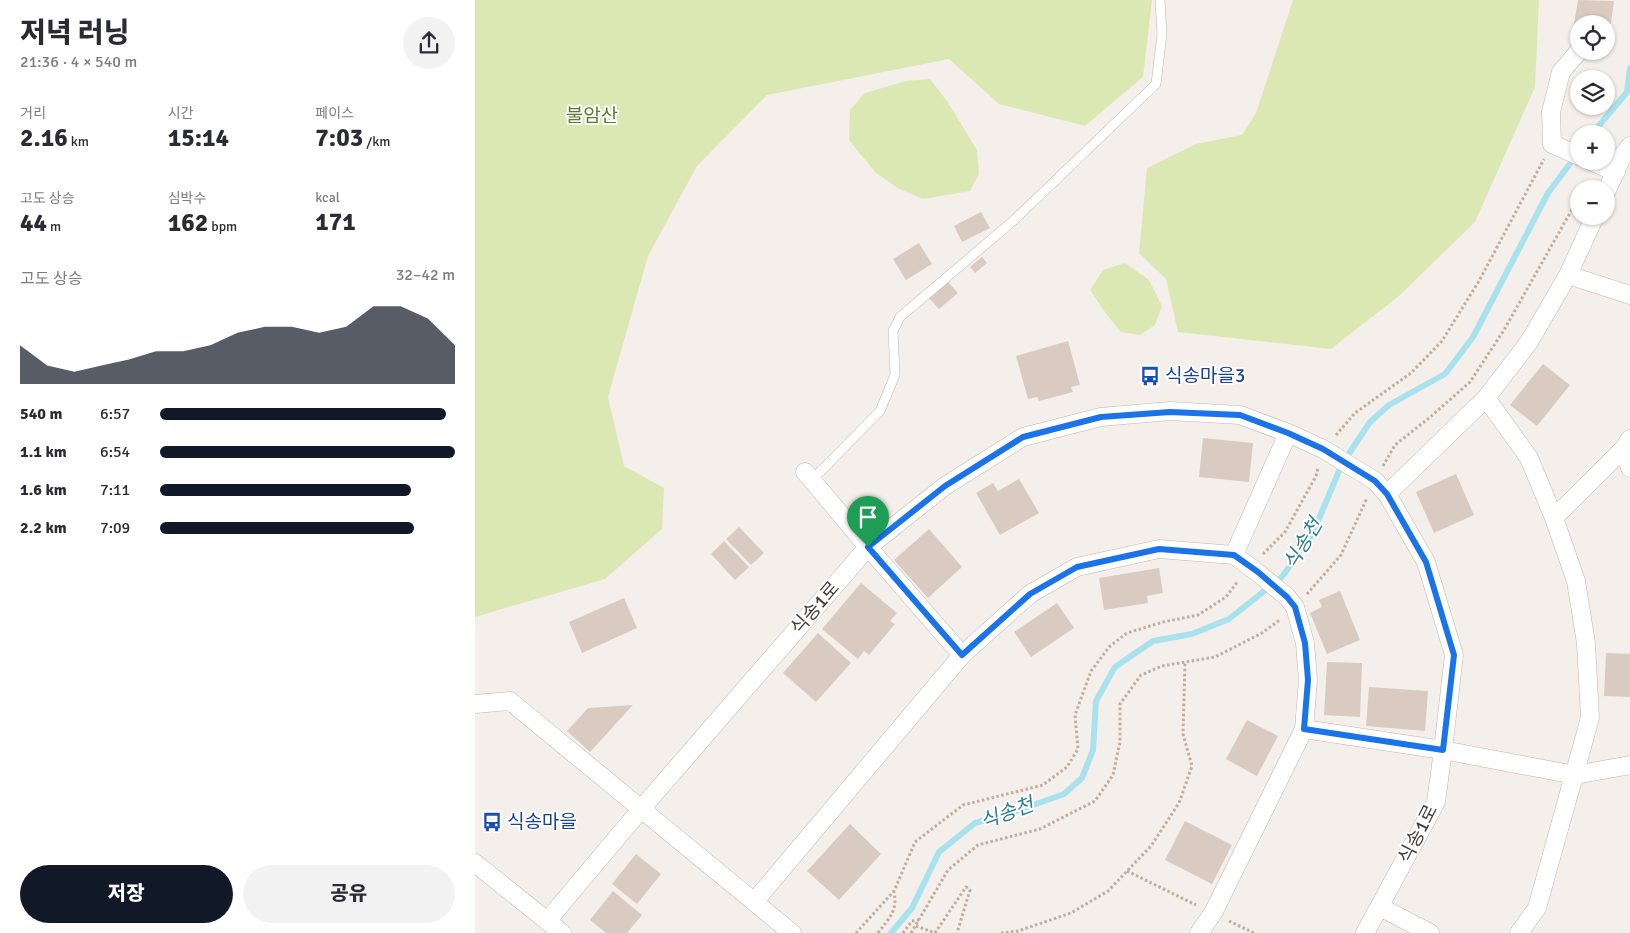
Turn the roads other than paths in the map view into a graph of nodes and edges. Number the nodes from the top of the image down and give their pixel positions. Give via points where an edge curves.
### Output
1 (1160, 0) edge
2 (1571, 60) edge
3 (1630, 146) edge
4 (1570, 152) edge
5 (1615, 159) edge
6 (1591, 225) edge
7 (1568, 275) junction
8 (1630, 295) edge
9 (1486, 398) junction
10 (1288, 433) junction
11 (1627, 444) edge
12 (1630, 468) edge
13 (809, 476) joint
14 (1387, 494) junction
15 (1555, 518) junction
16 (868, 547) junction
17 (1234, 555) junction
18 (962, 655) junction
19 (475, 704) edge
20 (1304, 729) junction
21 (1443, 750) junction
22 (1630, 765) edge
23 (1575, 775) junction
24 (642, 808) junction
25 (475, 863) edge
26 (754, 902) junction
27 (1380, 907) junction
28 (547, 921) junction
29 (562, 933) edge
30 (792, 933) edge
31 (1199, 933) edge
32 (1365, 933) edge
33 (1430, 933) edge
34 (1519, 933) edge

1 - 13 lane via 1162,34 1156,84 1013,222 901,317 893,331 895,375 880,411
2 - 4 street via 1561,72 1551,112 1552,144
3 - 5 street
6 - 7 street
7 - 8 street
7 - 9 street via 1529,342
9 - 14 street
9 - 15 street via 1529,458
10 - 14 street, 식송1로 via 1330,453 1375,481
10 - 16 street, 식송1로 via 1240,415 1170,412 1101,417 1023,437 945,486
10 - 17 street
11 - 12 street
11 - 15 street
13 - 16 street
14 - 21 street, 식송1로 via 1426,562 1454,655
15 - 23 street via 1576,581 1586,643 1590,718
16 - 18 street
16 - 24 street, 식송1로
17 - 18 street via 1159,549 1077,567 1030,594
17 - 20 street via 1258,572 1295,607 1305,643 1308,680
18 - 26 street
19 - 24 street via 510,700
20 - 21 street
20 - 31 street via 1213,913
21 - 23 street
21 - 27 street, 식송1로 via 1436,802
22 - 23 street
23 - 34 street via 1537,908
24 - 26 street
24 - 28 street, 식송1로
25 - 28 street
26 - 30 street
27 - 32 street, 식송1로
27 - 33 street
28 - 29 street

